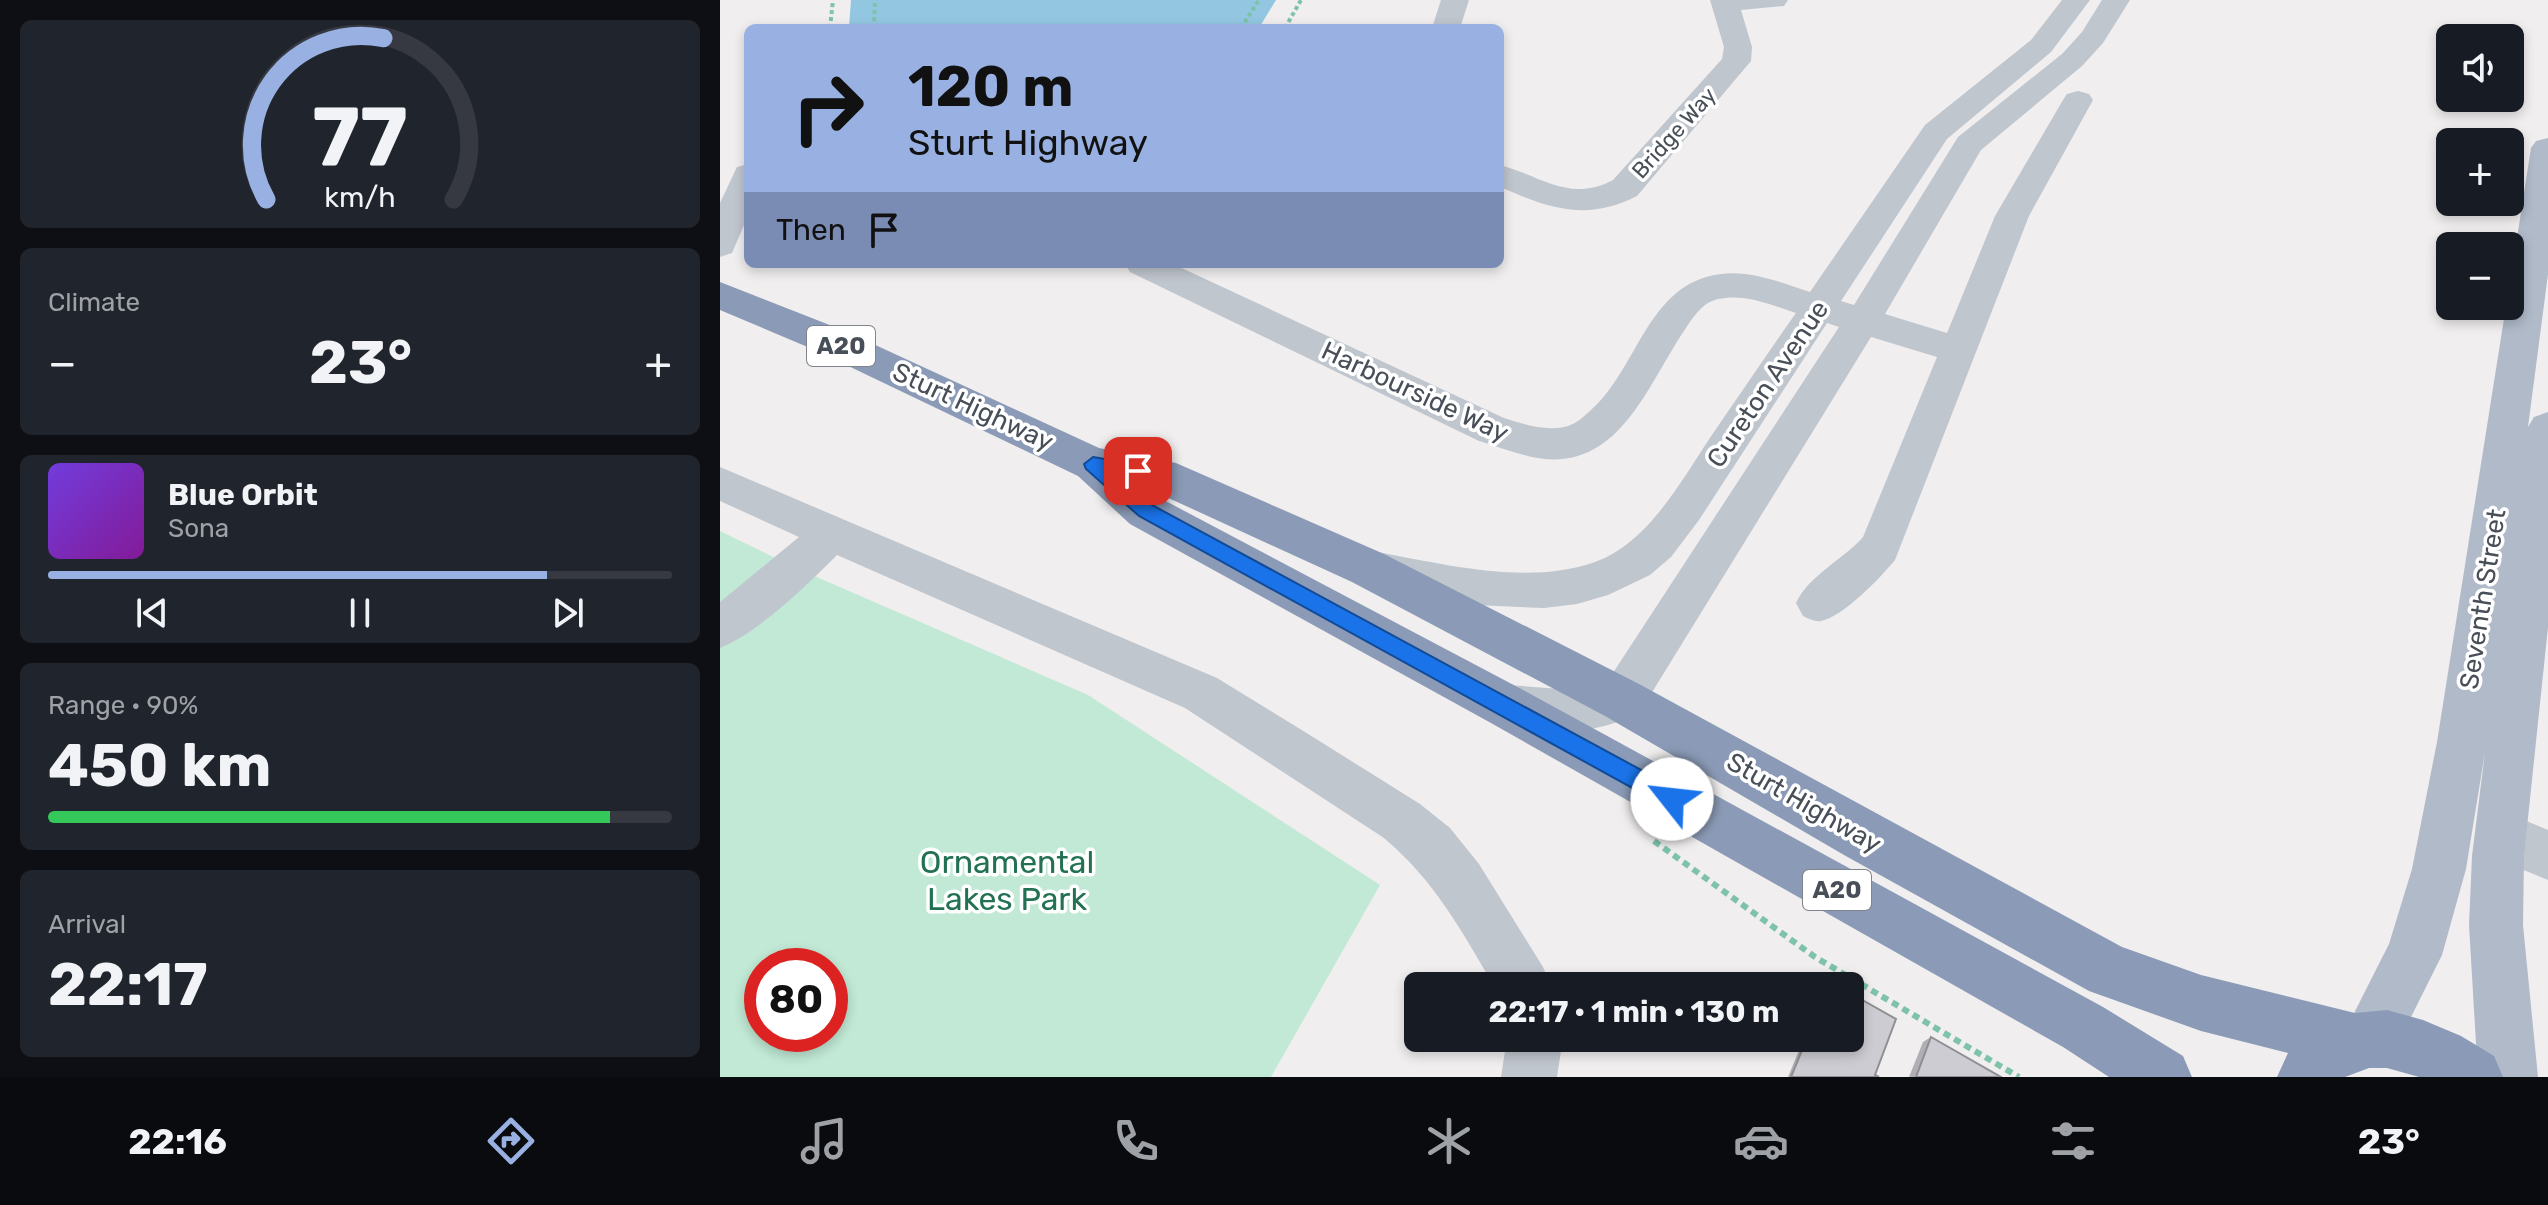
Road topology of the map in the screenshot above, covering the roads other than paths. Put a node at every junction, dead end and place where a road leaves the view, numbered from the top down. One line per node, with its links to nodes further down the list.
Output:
1 (1455, 0): 5 (street)
2 (1774, 0): 3 (street)
3 (1724, 2): 8 (street, Bridge Way)
4 (2082, 5): 14 (street, Cureton Avenue); 15 (street, Cureton Avenue)
5 (1447, 24)
6 (2078, 100): 16 (street)
7 (2548, 148): 12 (main road, Seventh Street)
8 (1504, 177)
9 (744, 184): 10 (street)
10 (720, 245)
11 (1150, 268): 14 (street, Harbourside Way)
12 (2538, 288): 23 (main road, Seventh Street)
13 (720, 295): 18 (highway, Sturt Highway / A20)
14 (1820, 308): 15 (street, Harbourside Way); 21 (street, Cureton Avenue)
15 (1863, 319): 16 (street, Harbourside Way); 25 (street, Cureton Avenue)
16 (1957, 350): 22 (street)
17 (2548, 428): 23 (main road, Seventh Street)
18 (1093, 464): 21 (highway, Sturt Highway / A20); 26 (highway, Sturt Highway / A20)
19 (720, 483): 20 (street)
20 (831, 533): 24 (street); 29 (street)
21 (1368, 568): 25 (highway, Sturt Highway / A20)
22 (1818, 603)
23 (2519, 609): 27 (main road, Seventh Street); 30 (main road, Seventh Street)
24 (720, 628)
25 (1622, 700): 26 (street); 30 (highway, Sturt Highway / A20)
26 (1508, 707): 33 (highway, Sturt Highway / A20)
27 (2500, 835): 28 (street); 36 (main road, Seventh Street)
28 (2548, 855)
29 (1516, 972)
30 (2360, 1039): 34 (highway); 35 (highway, A20)
31 (1533, 1052): 32 (street)
32 (1529, 1077)
33 (2162, 1077)
34 (2307, 1077)
35 (2473, 1077)
36 (2508, 1077)

